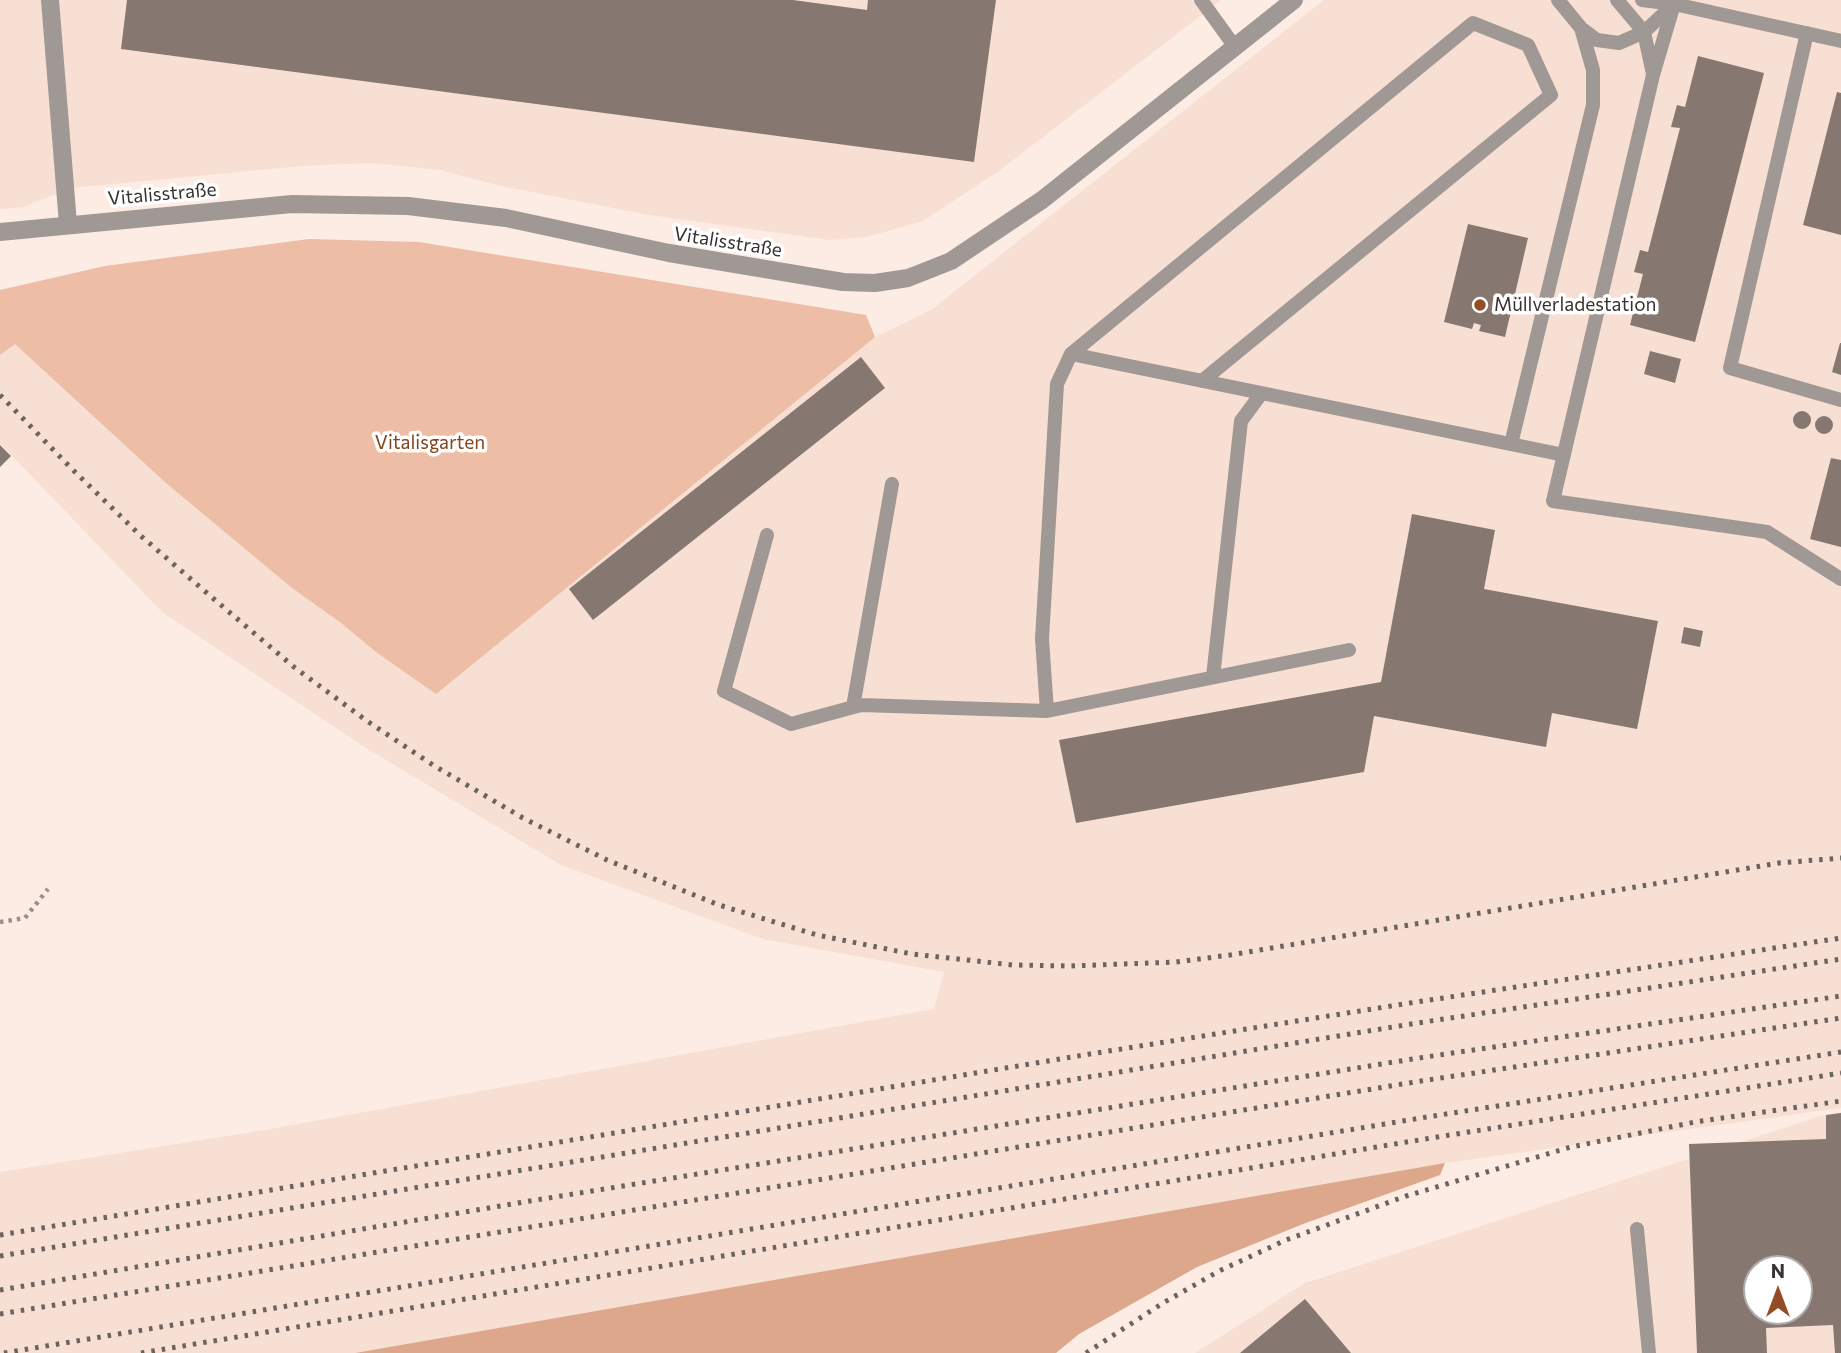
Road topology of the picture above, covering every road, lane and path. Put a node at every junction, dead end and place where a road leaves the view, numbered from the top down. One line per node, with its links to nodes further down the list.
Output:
1 (50, 0): 14 (street)
2 (1201, 0): 12 (lane)
3 (1294, 0): 12 (street, Vitalisstraße)
4 (1558, 0): 8 (lane)
5 (1618, 0): 9 (lane)
6 (1642, 0): 7 (lane)
7 (1674, 2): 9 (lane); 10 (lane); 13 (lane)
8 (1581, 28): 9 (lane); 20 (lane)
9 (1644, 32): 13 (lane)
10 (1807, 33): 11 (lane); 19 (lane)
11 (1841, 41)
12 (1235, 47): 14 (street, Vitalisstraße)
13 (1653, 75): 21 (lane)
14 (68, 224): 15 (street, Vitalisstraße)
15 (0, 232)
16 (1071, 354): 17 (lane); 17 (lane); 28 (lane)
17 (1202, 381): 18 (lane)
18 (1261, 394): 20 (lane); 26 (lane)
19 (1841, 400)
20 (1511, 444): 21 (lane)
21 (1564, 455): 24 (lane)
22 (892, 484): 27 (lane)
23 (767, 535): 27 (lane)
24 (1841, 579)
25 (1349, 650): 26 (lane)
26 (1213, 677): 28 (lane)
27 (853, 707): 28 (lane)
28 (1047, 711)
29 (48, 888): 30 (path)
30 (0, 922)
31 (1637, 1229): 32 (lane)
32 (1649, 1353)

